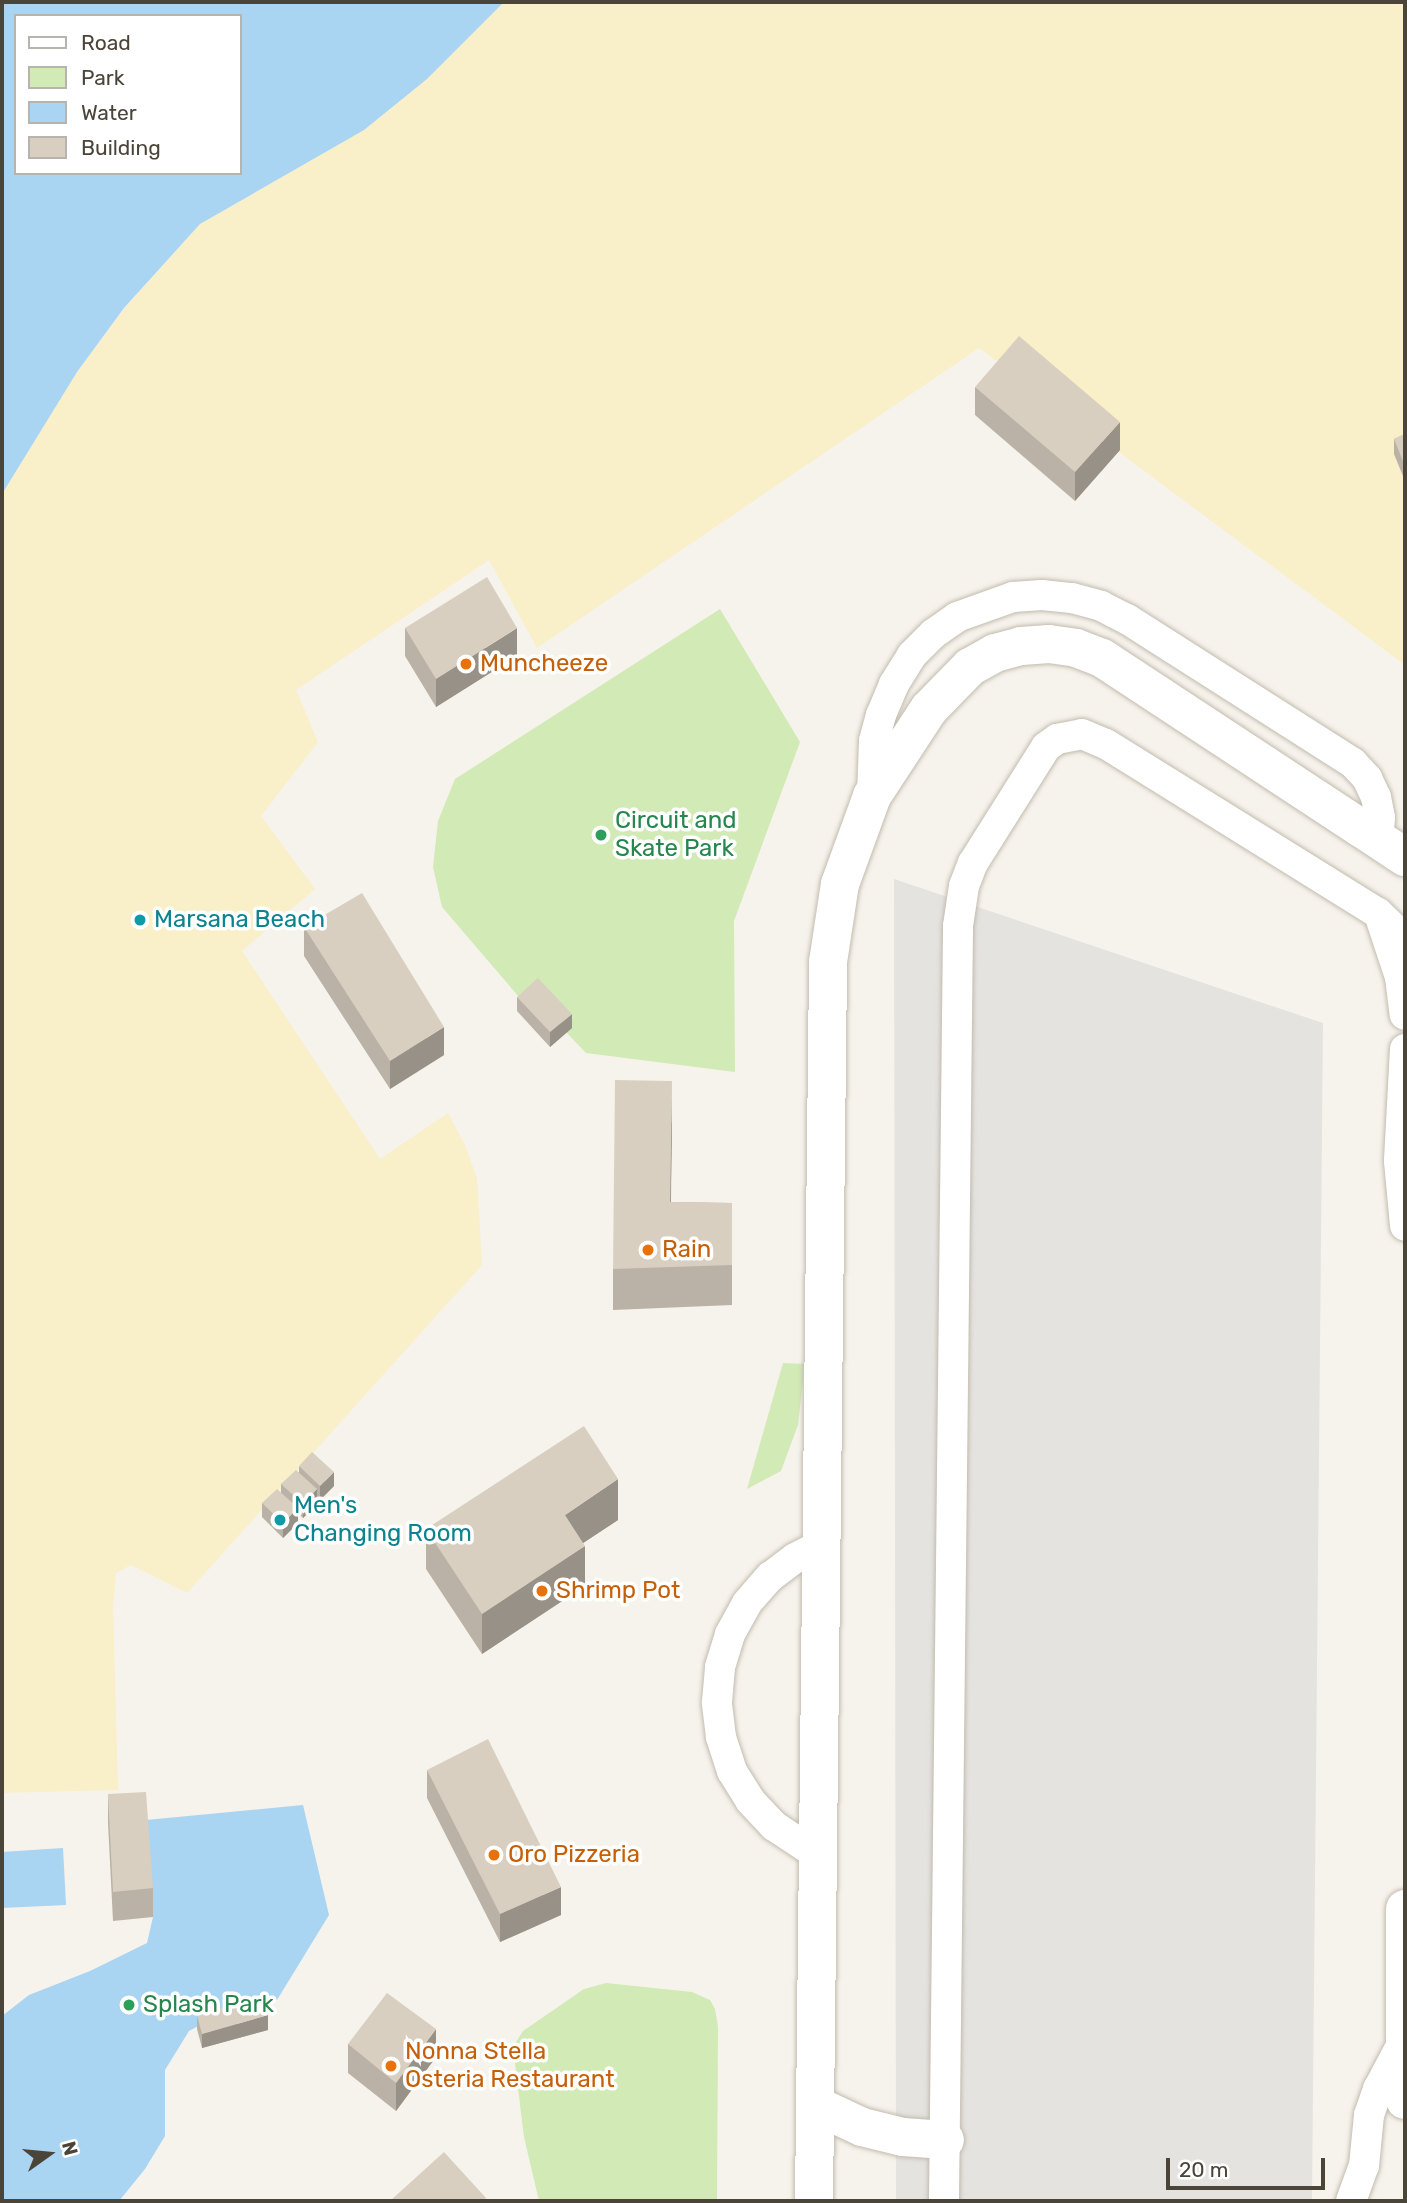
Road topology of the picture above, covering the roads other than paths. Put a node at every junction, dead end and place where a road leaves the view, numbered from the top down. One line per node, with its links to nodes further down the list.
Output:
1 (872, 796): 2 (street); 2 (lane); 8 (street)
2 (1391, 848)
3 (1378, 913): 4 (lane); 5 (lane); 15 (lane)
4 (1405, 939)
5 (1405, 1016)
6 (1405, 1049): 7 (lane)
7 (1405, 1226)
8 (822, 1544): 9 (street); 9 (lane)
9 (818, 1855): 14 (street)
10 (1405, 1909): 11 (street)
11 (1405, 1939): 12 (street)
12 (1404, 2042): 13 (street); 18 (lane)
13 (1405, 2100)
14 (815, 2105): 15 (street); 16 (street)
15 (945, 2140): 17 (lane)
16 (814, 2201)
17 (944, 2201)
18 (1351, 2201)

